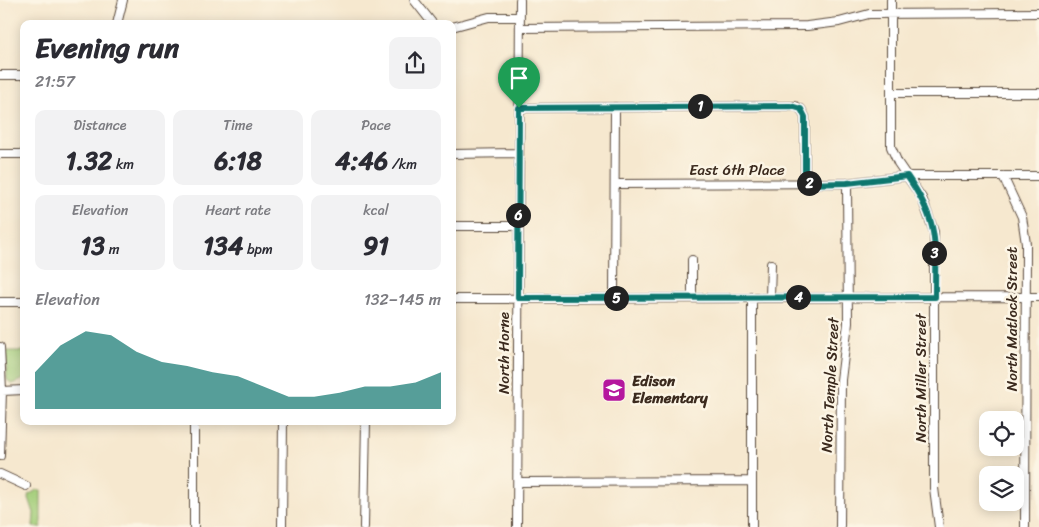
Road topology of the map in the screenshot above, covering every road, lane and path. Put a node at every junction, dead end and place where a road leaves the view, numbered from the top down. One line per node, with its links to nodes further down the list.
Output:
1 (123, 0): 8 (street)
2 (414, 0): 9 (street)
3 (520, 0): 7 (street, North Horne)
4 (891, 0): 6 (street, North Miller Street)
5 (1039, 13): 6 (street)
6 (890, 14): 11 (street); 14 (street, North Miller Street)
7 (520, 17): 10 (street); 11 (street, North Horne)
8 (118, 20)
9 (429, 20)
10 (456, 26)
11 (520, 28): 17 (street, North Horne)
12 (0, 75): 13 (street)
13 (20, 75)
14 (890, 93): 15 (street); 22 (street, North Miller Street)
15 (1039, 93)
16 (615, 106): 17 (street); 26 (street); 27 (street)
17 (519, 108): 18 (street, North Horne)
18 (518, 153): 21 (street); 29 (street, North Horne)
19 (0, 154): 20 (street)
20 (20, 154)
21 (456, 154)
22 (907, 176): 23 (street, East 6th Place); 25 (street, East 6th Place); 36 (street, North Miller Street)
23 (1003, 176): 24 (street, East 6th Place); 37 (street, North Matlock Street)
24 (1039, 176)
25 (847, 183): 27 (street, East 6th Place); 35 (street, North Temple Street)
26 (615, 184): 27 (street, East 6th Place); 40 (street)
27 (805, 184)
28 (456, 226): 29 (street)
29 (518, 226): 39 (street, North Horne)
30 (692, 260): 32 (street)
31 (771, 264): 34 (street)
32 (692, 297): 33 (street); 40 (street)
33 (752, 297): 34 (street); 52 (street)
34 (770, 297): 35 (street)
35 (847, 297): 36 (street); 60 (street, North Temple Street)
36 (935, 297): 37 (street); 61 (street, North Miller Street)
37 (1027, 297): 38 (street); 62 (street, North Matlock Street)
38 (1039, 297)
39 (518, 298): 40 (street); 41 (street); 53 (street, North Horne)
40 (614, 298)
41 (456, 299)
42 (0, 302): 43 (street)
43 (20, 302)
44 (0, 347): 46 (street)
45 (20, 390): 46 (street)
46 (2, 391): 50 (street)
47 (194, 425): 55 (street)
48 (283, 425): 56 (street)
49 (366, 425): 57 (street)
50 (0, 456)
51 (0, 474): 54 (street)
52 (752, 481): 53 (street); 59 (street)
53 (518, 482): 58 (street, North Horne)
54 (26, 486)
55 (194, 527)
56 (282, 527)
57 (364, 527)
58 (517, 527)
59 (752, 527)
60 (840, 527)
61 (939, 527)
62 (1025, 527)

